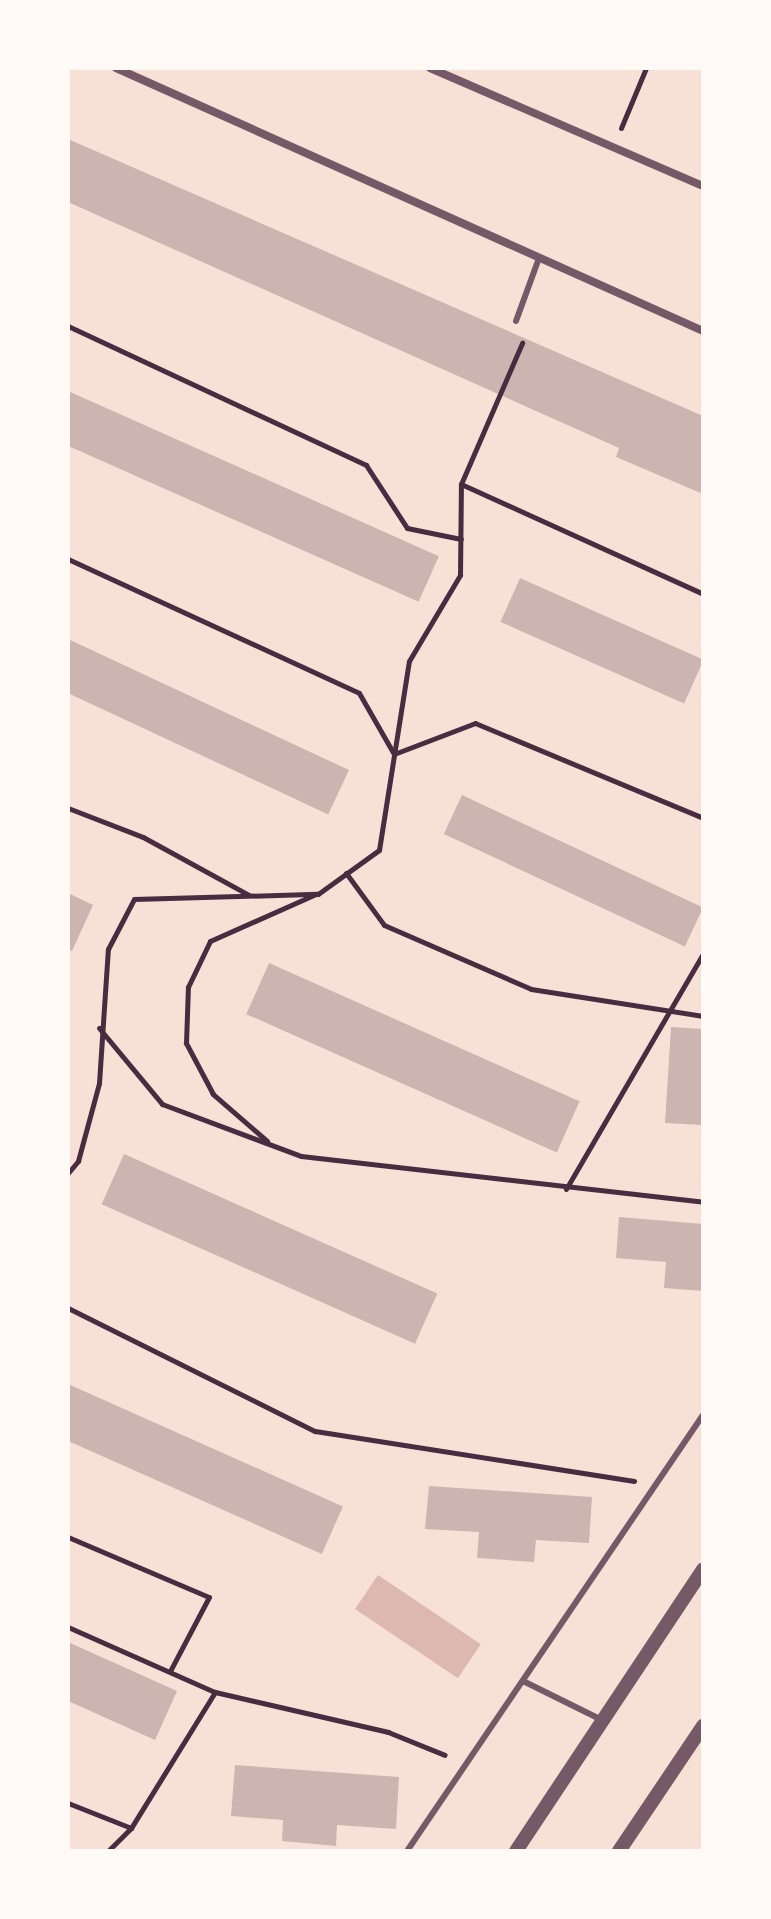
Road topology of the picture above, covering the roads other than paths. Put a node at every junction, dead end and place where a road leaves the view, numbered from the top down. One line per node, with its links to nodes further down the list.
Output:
1 (116, 68): 4 (street)
2 (430, 68): 3 (street)
3 (703, 186)
4 (539, 258): 5 (lane); 6 (street)
5 (516, 321)
6 (703, 331)
7 (703, 1415): 9 (lane)
8 (703, 1570): 10 (street)
9 (523, 1681): 10 (lane); 12 (lane)
10 (603, 1721): 13 (street)
11 (703, 1726): 14 (street)
12 (407, 1851)
13 (516, 1851)
14 (619, 1851)

